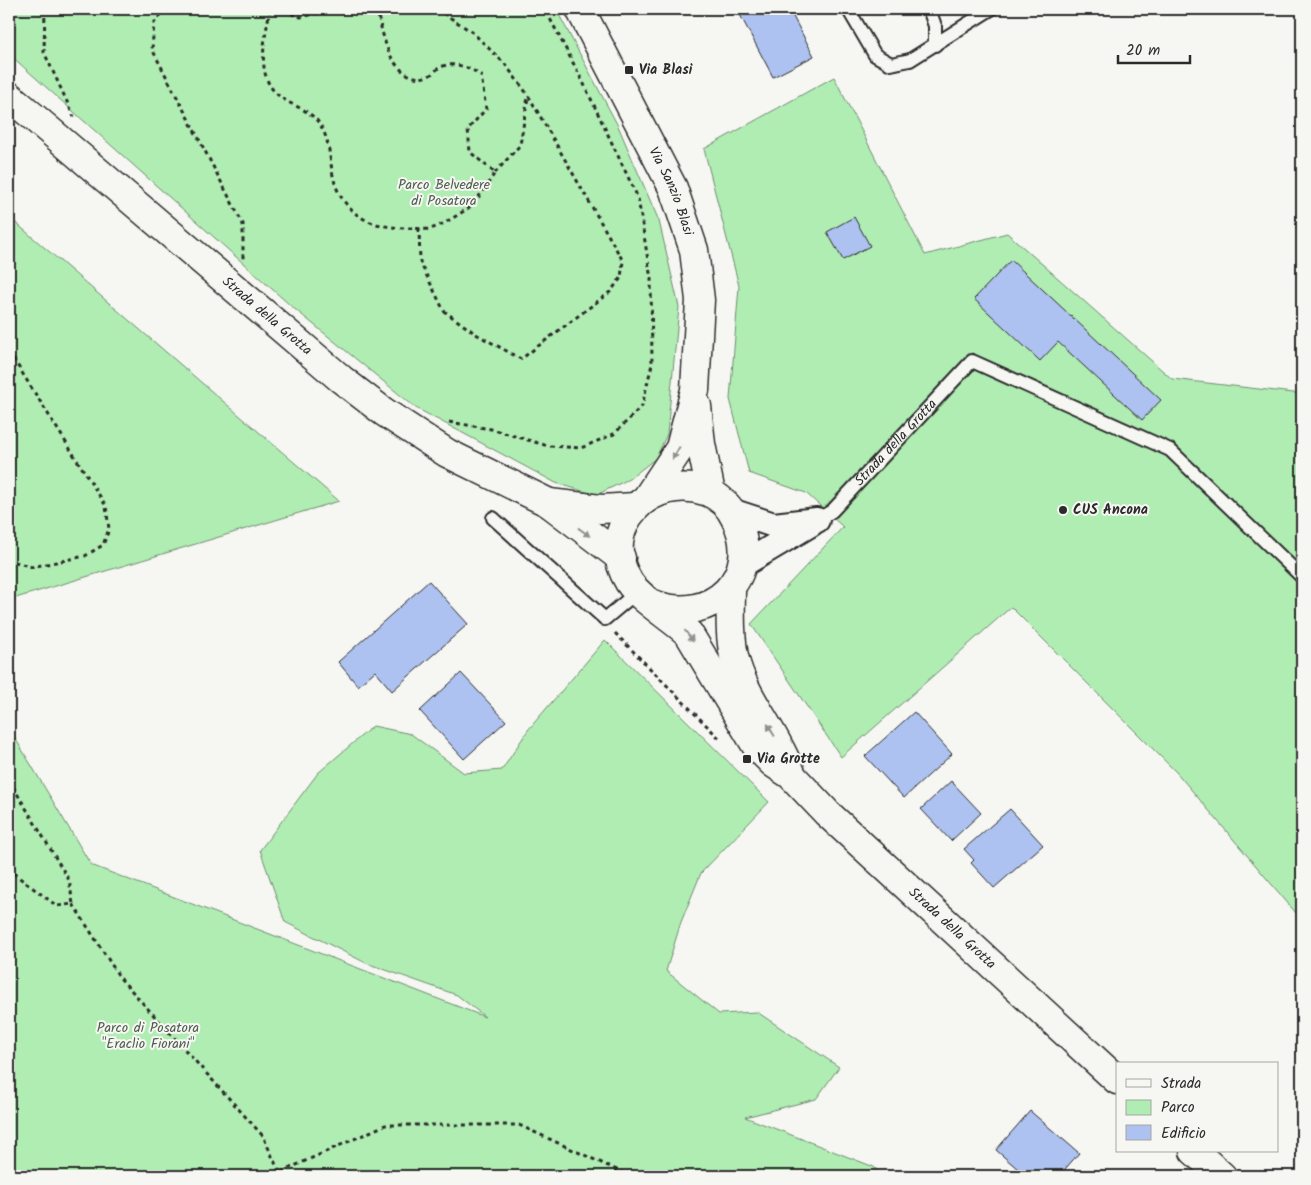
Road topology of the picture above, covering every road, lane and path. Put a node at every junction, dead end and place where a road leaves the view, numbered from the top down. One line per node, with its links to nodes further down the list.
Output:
1 (45, 9): 16 (path)
2 (166, 9): 19 (path)
3 (270, 9): 18 (path)
4 (276, 9): 5 (path)
5 (337, 9)
6 (376, 9): 17 (path)
7 (437, 9): 14 (path)
8 (545, 9): 22 (path)
9 (580, 9): 21 (street, Via Sanzio Blasi)
10 (848, 9): 13 (lane)
11 (929, 9): 13 (lane)
12 (991, 9): 13 (lane)
13 (935, 45)
14 (528, 95): 17 (path); 18 (path)
15 (9, 96): 19 (street, Strada della Grotta)
16 (76, 120)
17 (495, 173): 18 (path)
18 (418, 228)
19 (243, 294): 25 (street, Strada della Grotta)
20 (9, 352): 30 (path)
21 (695, 390): 23 (street, Via Sanzio Blasi); 24 (street, Via Sanzio Blasi, one-way to 24)
22 (442, 421)
23 (711, 493): 24 (street, Strada della Grotta); 26 (street, Strada della Grotta)
24 (642, 502): 25 (street, Strada della Grotta); 29 (street, Strada della Grotta)
25 (549, 503): 29 (street, Strada della Grotta, one-way to 29)
26 (732, 511): 28 (street, Strada della Grotta); 31 (street, Strada della Grotta)
27 (493, 518): 34 (lane)
28 (817, 520): 31 (street, Strada della Grotta); 32 (lane, Strada della Grotta)
29 (621, 558): 33 (street, Strada della Grotta)
30 (9, 560)
31 (737, 576): 33 (street, Strada della Grotta); 36 (street, Strada della Grotta, one-way to 31)
32 (1302, 577)
33 (645, 598): 34 (lane); 36 (street, Strada della Grotta, one-way to 36)
34 (605, 619): 35 (path)
35 (722, 741)
36 (791, 775): 40 (street, Strada della Grotta)
37 (9, 780): 39 (path)
38 (9, 870): 39 (path)
39 (73, 904): 42 (path)
40 (1116, 1079)
41 (1195, 1152): 44 (street)
42 (281, 1174): 43 (path)
43 (630, 1176)
44 (1222, 1176)

